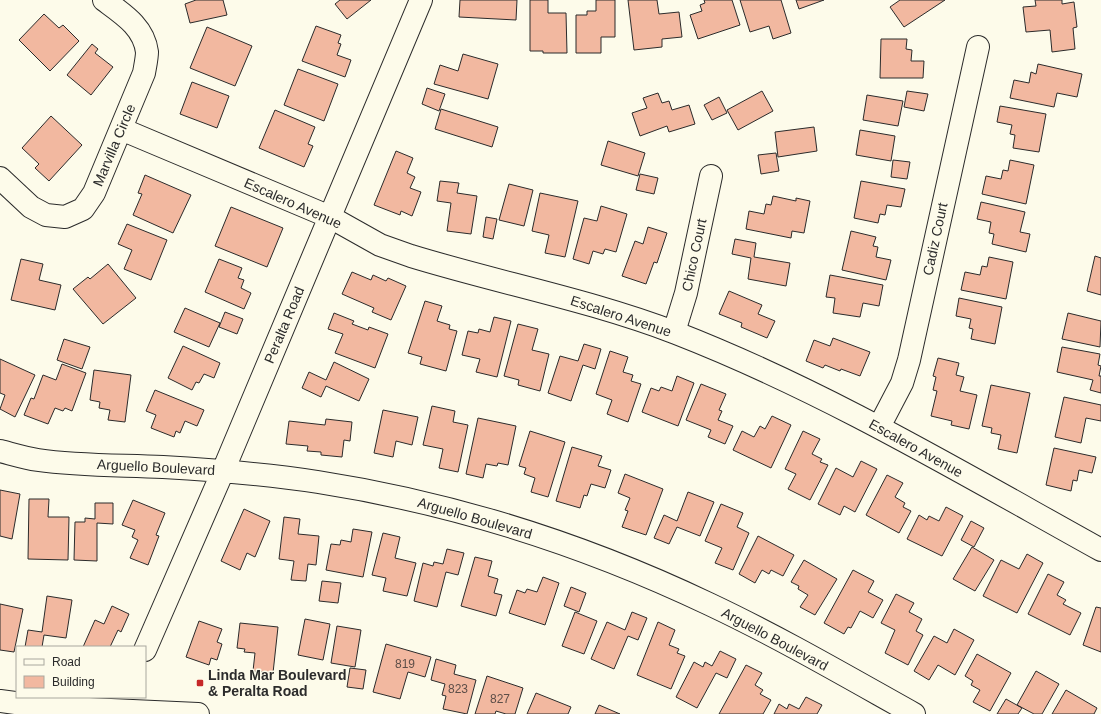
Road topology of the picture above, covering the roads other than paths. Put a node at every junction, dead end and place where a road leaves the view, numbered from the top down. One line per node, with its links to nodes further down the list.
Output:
1 (104, 0): 4 (street, Marvilla Circle)
2 (421, 0): 7 (street, Peralta Road)
3 (978, 47): 9 (street, Cadiz Court)
4 (121, 129): 6 (street, Marvilla Circle); 7 (street, Escalero Avenue)
5 (711, 176): 8 (street, Chico Court)
6 (0, 178)
7 (330, 217): 8 (street, Escalero Avenue); 11 (street, Peralta Road)
8 (674, 332): 9 (street, Escalero Avenue)
9 (878, 427): 12 (street, Escalero Avenue)
10 (0, 451): 11 (street, Arguello Boulevard)
11 (223, 471): 13 (street, Peralta Road); 17 (street, Arguello Boulevard)
12 (1101, 550)
13 (146, 648)
14 (0, 701): 15 (street)
15 (120, 707): 16 (street)
16 (198, 714)
17 (914, 714)

